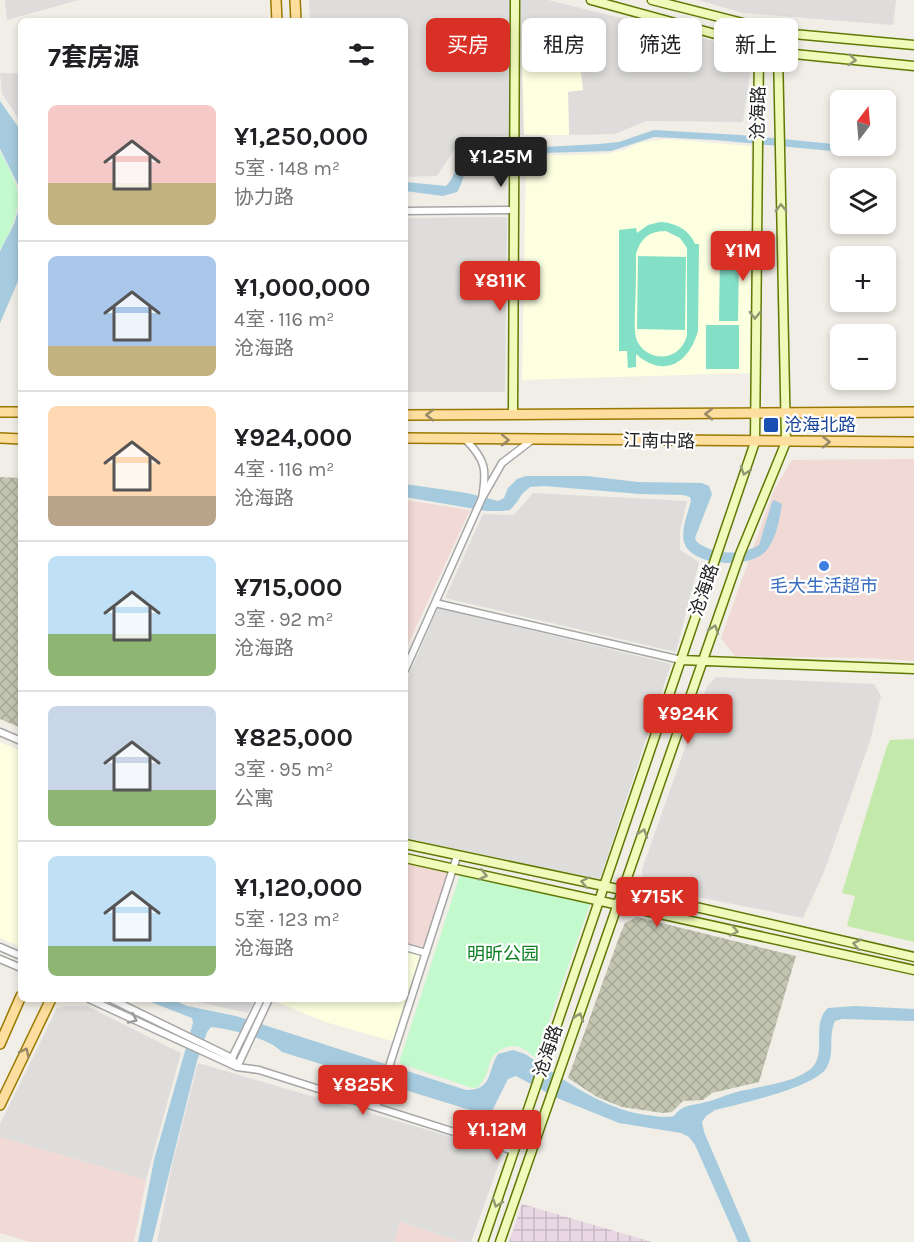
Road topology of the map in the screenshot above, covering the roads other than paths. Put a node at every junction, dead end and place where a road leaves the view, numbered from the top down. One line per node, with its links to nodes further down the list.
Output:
1 (276, 0): 6 (main road)
2 (296, 0): 7 (main road)
3 (515, 0): 16 (main road)
4 (591, 0): 9 (main road)
5 (652, 0): 8 (main road)
6 (277, 18)
7 (296, 18)
8 (722, 18)
9 (714, 34)
10 (798, 34): 11 (main road)
11 (914, 45)
12 (798, 54): 13 (main road, one-way to 13)
13 (914, 66)
14 (759, 72): 22 (main road, 沧海路, one-way to 22)
15 (778, 72): 23 (main road, 沧海路, one-way to 15)
16 (514, 210): 17 (street); 21 (main road)
17 (408, 212)
18 (0, 412): 19 (main road)
19 (18, 412)
20 (914, 412): 23 (main road, 江南中路)
21 (513, 414): 22 (main road, 江南中路, one-way to 21); 24 (main road, 江南中路, one-way to 24)
22 (754, 414): 23 (main road, 江南中路); 30 (main road, 沧海路)
23 (786, 414): 31 (main road, 沧海路)
24 (408, 415)
25 (0, 438): 27 (main road)
26 (408, 438): 28 (main road, 江南中路)
27 (18, 439)
28 (465, 439): 29 (main road, 江南中路, one-way to 29); 33 (street)
29 (532, 440): 30 (main road, 江南中路); 33 (street)
30 (755, 442): 31 (main road, 江南中路); 35 (main road, 沧海路, one-way to 35)
31 (786, 442): 32 (main road, 江南中路, one-way to 32); 36 (main road, 沧海路, one-way to 31)
32 (914, 442)
33 (482, 498): 34 (street)
34 (435, 603): 35 (street); 37 (street)
35 (681, 660): 36 (main road); 45 (main road, 沧海路)
36 (703, 661): 38 (main road); 46 (main road, 沧海路, one-way to 36)
37 (408, 663)
38 (914, 669)
39 (0, 732): 40 (street)
40 (18, 740)
41 (408, 845): 42 (main road)
42 (457, 856): 44 (street); 45 (main road, one-way to 42)
43 (408, 859): 44 (main road)
44 (453, 869): 47 (main road, one-way to 47); 51 (street)
45 (604, 886): 46 (main road); 47 (main road, 沧海路)
46 (623, 891): 48 (main road, 沧海路); 53 (main road, one-way to 46)
47 (599, 901): 48 (main road); 72 (main road, 沧海路)
48 (618, 906): 56 (main road, one-way to 56); 74 (main road, 沧海路, one-way to 48)
49 (0, 947): 52 (street)
50 (408, 948): 51 (street)
51 (426, 953): 71 (street)
52 (18, 955)
53 (914, 957)
54 (0, 959): 55 (street)
55 (18, 967)
56 (914, 970)
57 (18, 1002): 65 (main road)
58 (50, 1002): 70 (main road, one-way to 58)
59 (96, 1002): 64 (street, one-way to 64)
60 (116, 1002): 64 (street)
61 (260, 1002): 63 (street)
62 (267, 1002): 63 (street)
63 (255, 1020): 66 (street)
64 (178, 1036): 67 (street)
65 (0, 1044)
66 (243, 1046): 68 (street); 69 (street)
67 (205, 1049): 68 (street); 69 (street)
68 (232, 1058): 69 (street)
69 (237, 1067): 71 (street)
70 (0, 1105)
71 (376, 1107): 72 (street)
72 (514, 1151): 73 (main road, 沧海路, one-way to 73)
73 (483, 1242)
74 (500, 1242)

